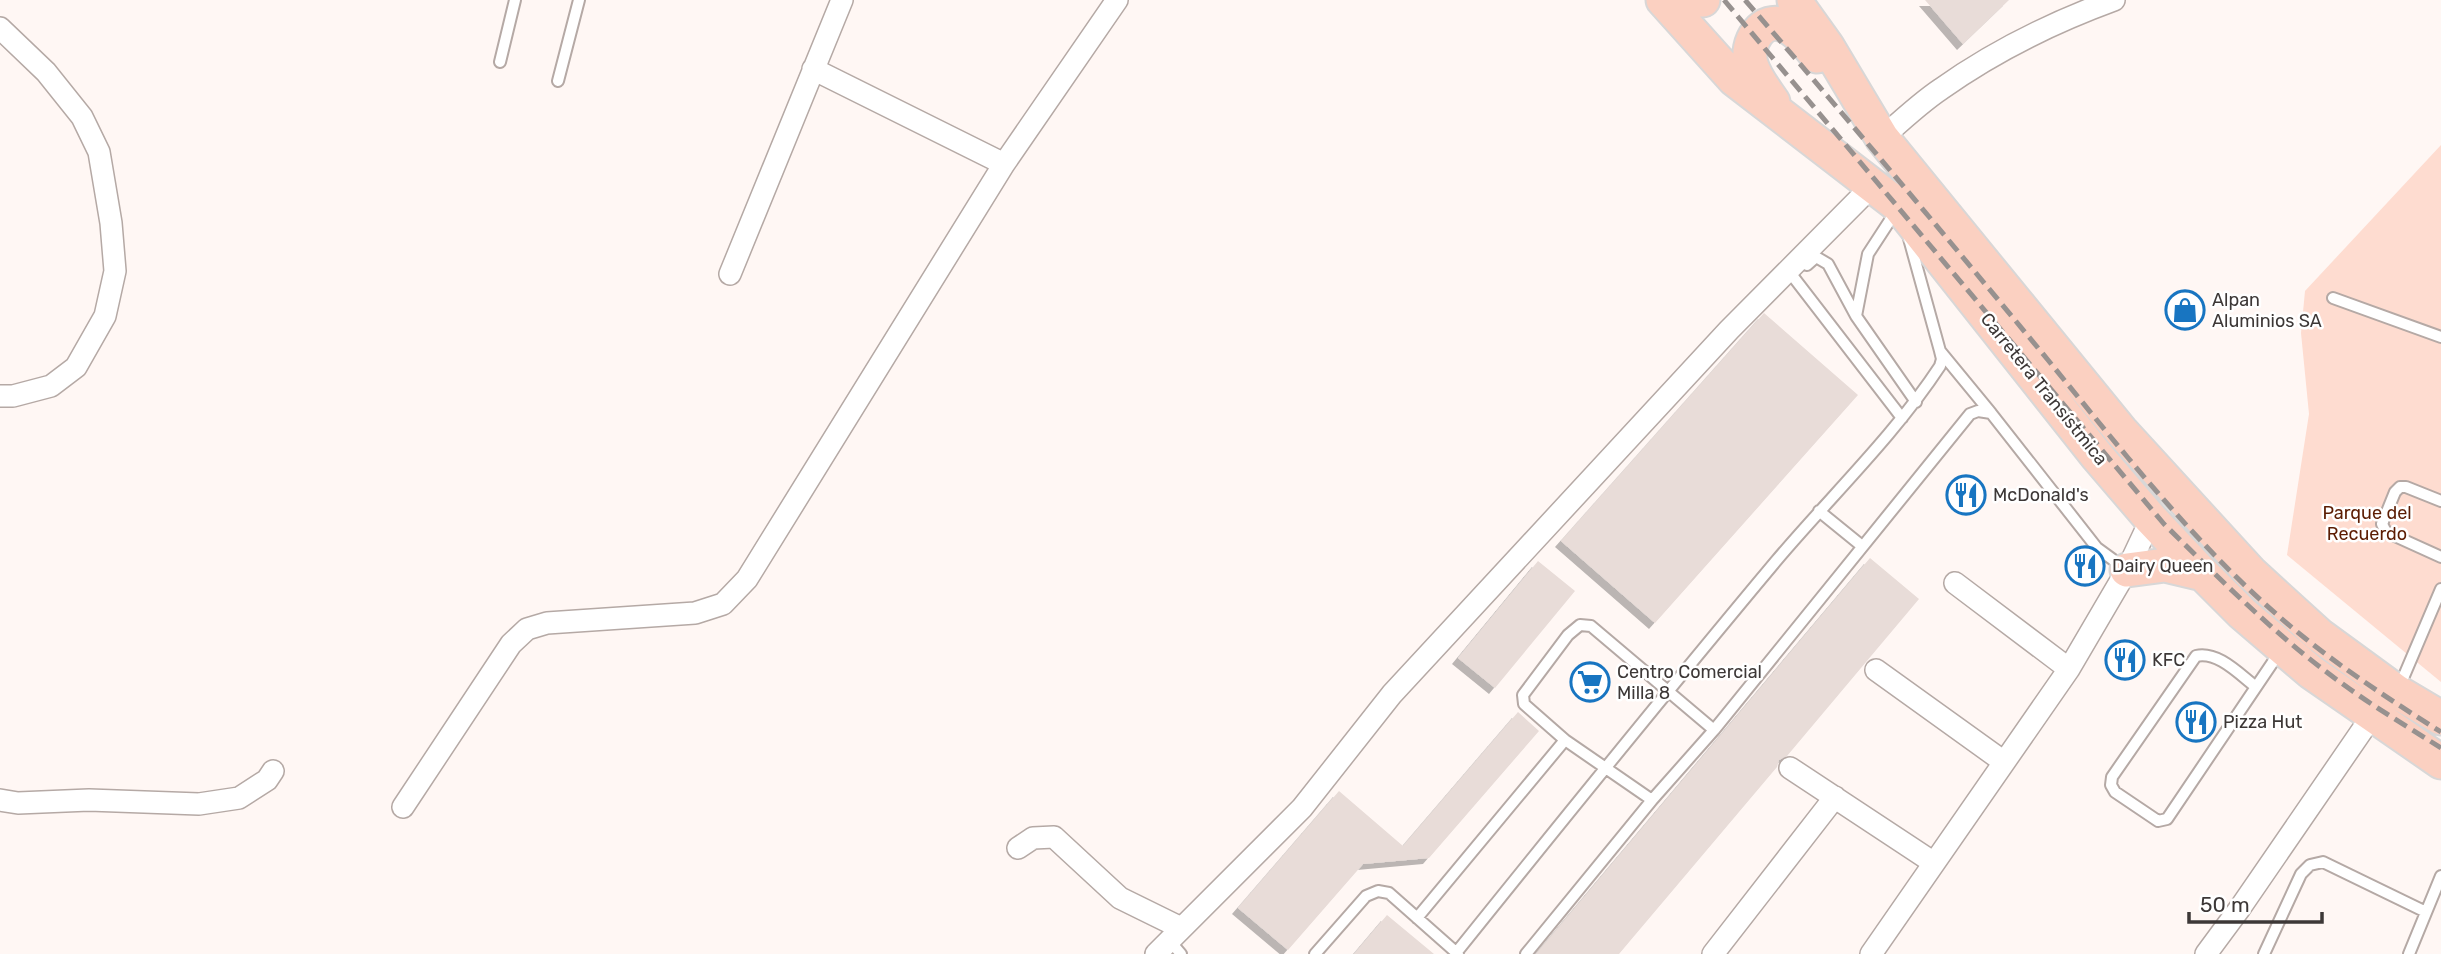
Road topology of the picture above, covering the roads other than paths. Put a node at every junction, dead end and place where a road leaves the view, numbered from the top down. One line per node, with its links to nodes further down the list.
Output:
1 (515, 0): 11 (lane)
2 (579, 0): 13 (lane)
3 (842, 0): 12 (street)
4 (1117, 0): 17 (street)
5 (1663, 0): 15 (main road, Carretera Transístmica)
6 (1690, 0): 7 (main road)
7 (1703, 0)
8 (1794, 0): 14 (main road, Carretera Transístmica)
9 (2115, 0): 16 (street)
10 (0, 28): 26 (street)
11 (500, 62)
12 (813, 69): 17 (street); 20 (street)
13 (558, 81)
14 (1861, 105): 15 (main road); 16 (main road, Carretera Transístmica)
15 (1785, 120): 18 (main road, Carretera Transístmica)
16 (1882, 138): 44 (main road, Carretera Transístmica)
17 (1004, 164): 57 (street)
18 (1873, 185): 19 (main road, Carretera Transístmica); 21 (street)
19 (1899, 206): 23 (lane); 25 (lane); 32 (main road, Carretera Transístmica)
20 (730, 274)
21 (1794, 279): 23 (lane); 29 (lane); 63 (street)
22 (2333, 298): 24 (lane)
23 (1856, 316): 27 (lane)
24 (2441, 337)
25 (1940, 351): 27 (lane); 28 (lane)
26 (0, 396)
27 (1916, 402): 29 (lane)
28 (1991, 413): 33 (lane); 35 (lane)
29 (1902, 418): 31 (lane)
30 (2441, 501): 34 (lane)
31 (1819, 510): 33 (lane); 43 (lane)
32 (2151, 519): 35 (street); 36 (main road, Carretera Transístmica)
33 (1862, 546): 47 (lane)
34 (2441, 557)
35 (2127, 570): 36 (main road); 40 (street)
36 (2203, 574): 39 (main road, Carretera Transístmica)
37 (1955, 583): 40 (street)
38 (2441, 589): 44 (lane)
39 (2282, 647): 42 (lane); 45 (main road, Carretera Transístmica)
40 (2069, 669): 49 (street)
41 (1876, 670): 49 (street)
42 (2256, 687): 42 (lane)
43 (1668, 691): 47 (lane); 48 (lane); 51 (lane)
44 (2397, 692): 46 (main road, Carretera Transístmica)
45 (2372, 716): 50 (main road, Carretera Transístmica); 69 (street)
46 (2441, 718)
47 (1714, 730): 56 (lane)
48 (1565, 740): 51 (lane); 62 (lane)
49 (2004, 762): 59 (street)
50 (2441, 762)
51 (1605, 767): 56 (lane); 64 (lane)
52 (1790, 768): 54 (street)
53 (273, 771): 55 (street)
54 (1835, 797): 59 (street); 67 (street)
55 (0, 800)
56 (1652, 800): 66 (lane)
57 (403, 807)
58 (1018, 848): 63 (street)
59 (1934, 863): 68 (street)
60 (2441, 876): 61 (lane)
61 (2426, 912): 70 (lane); 71 (lane)
62 (1417, 918): 64 (lane); 65 (lane)
63 (1172, 944)
64 (1457, 953)
65 (1315, 954)
66 (1526, 954)
67 (1713, 954)
68 (1871, 954)
69 (2206, 954)
70 (2264, 954)
71 (2409, 954)

